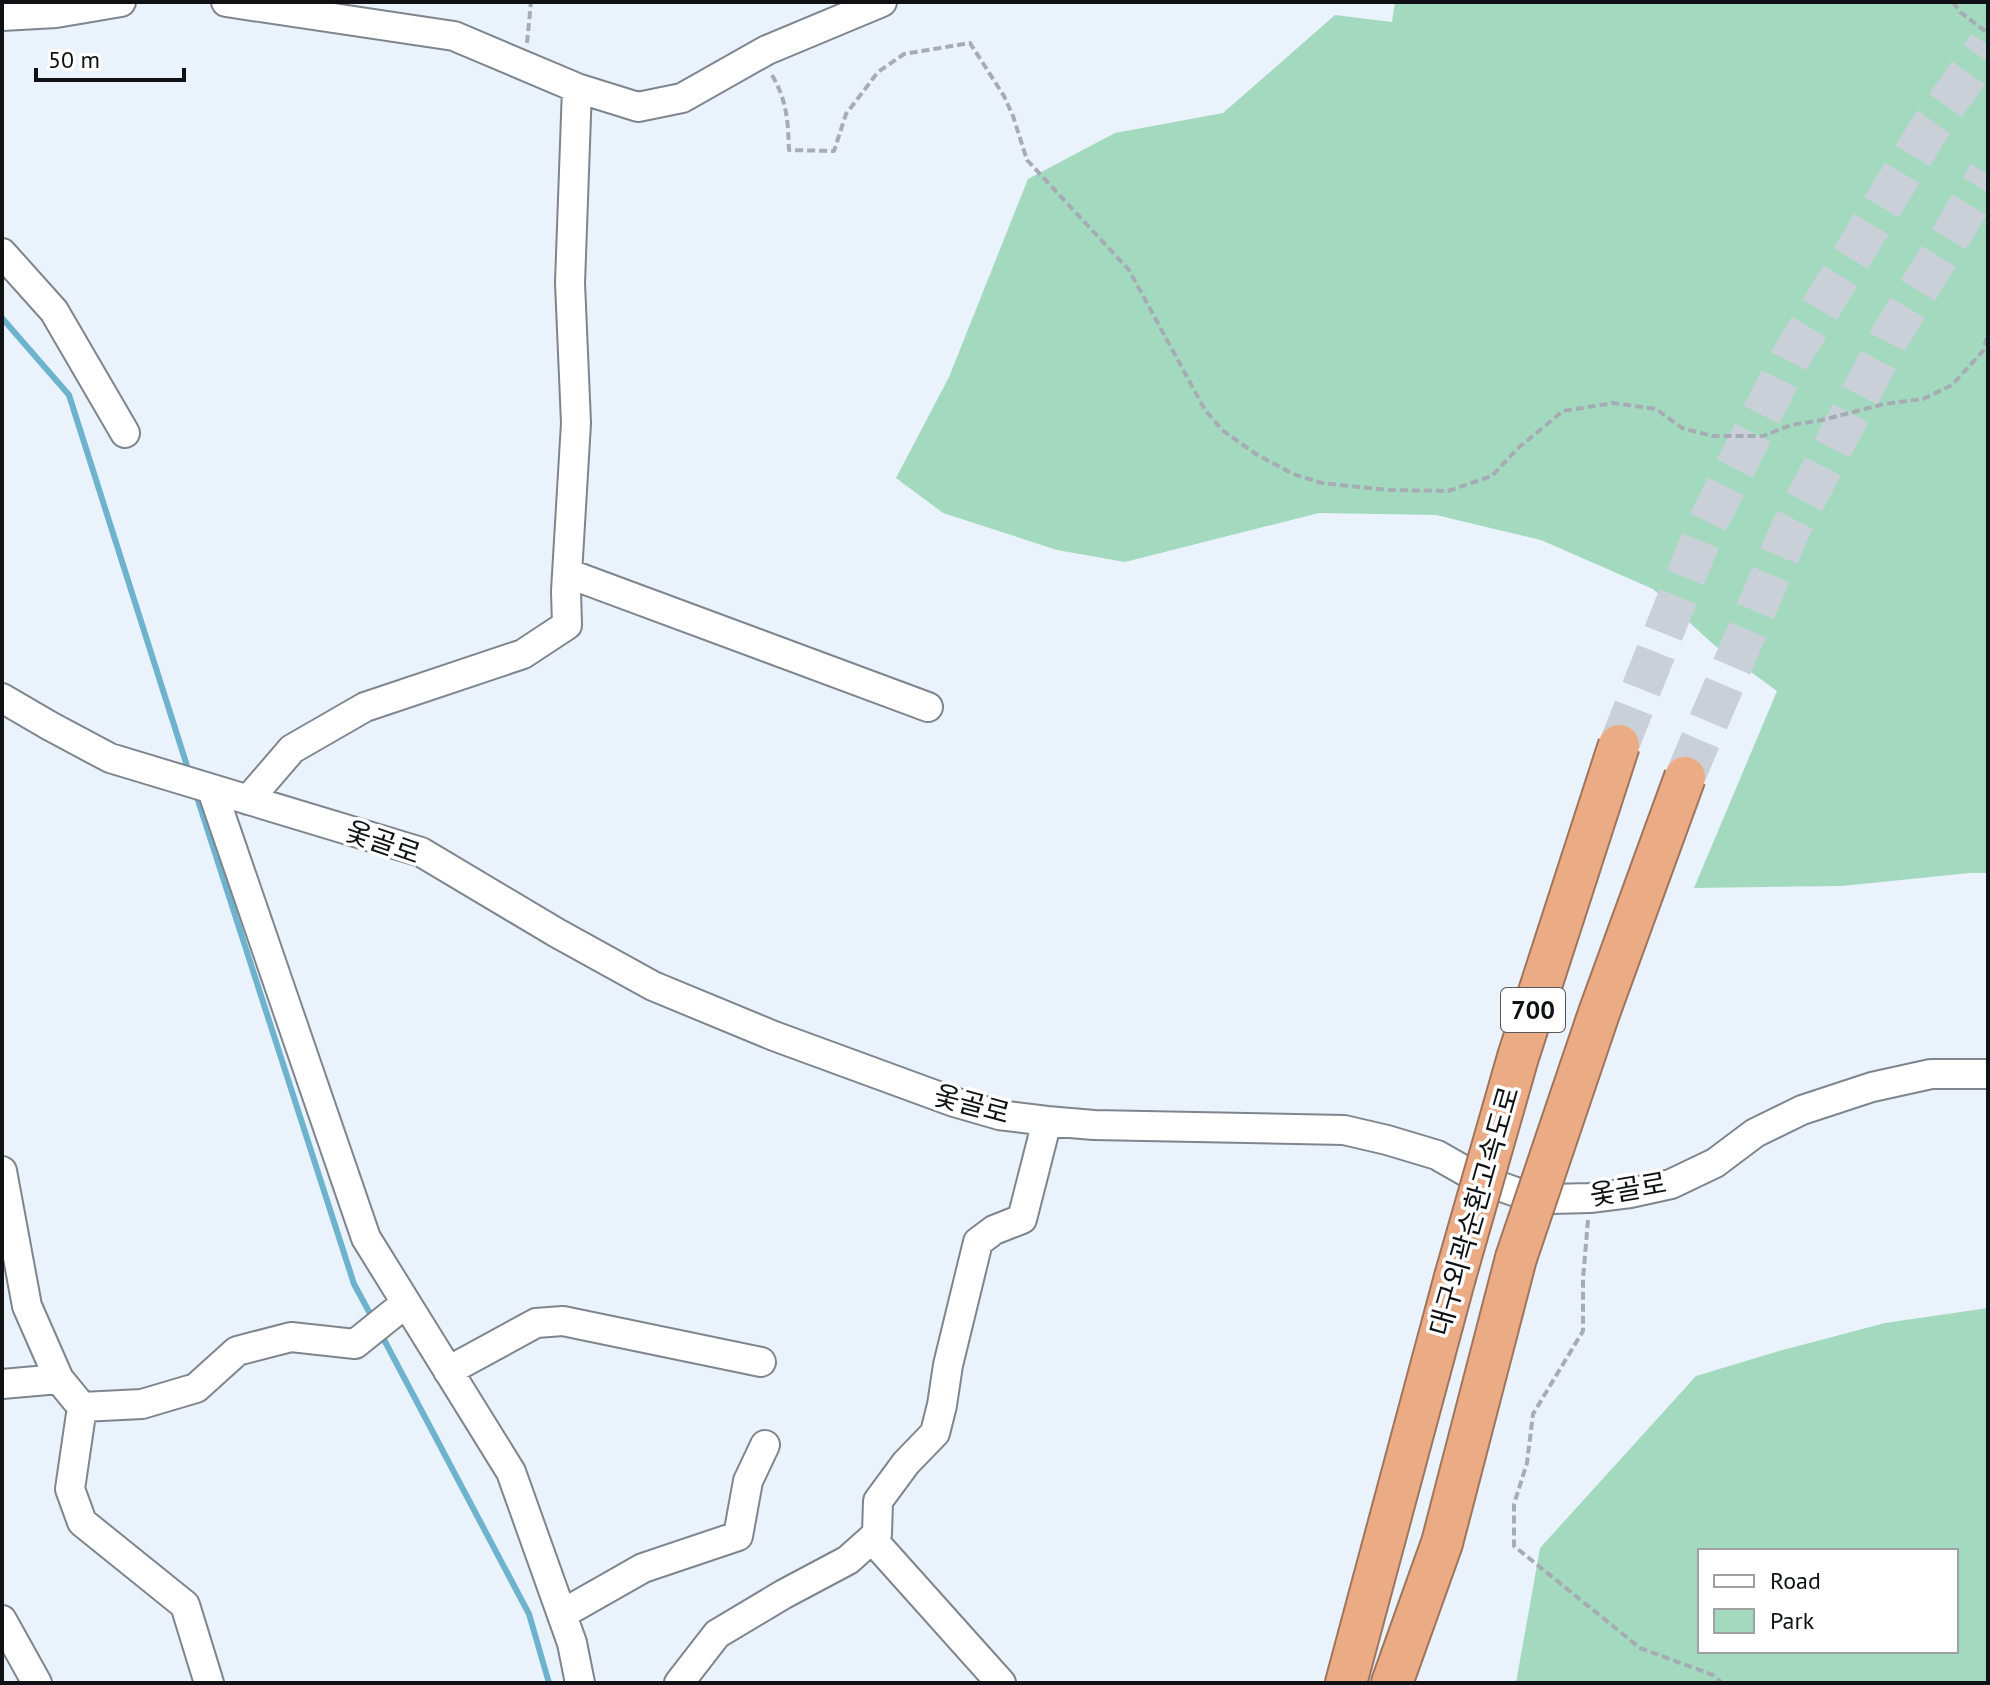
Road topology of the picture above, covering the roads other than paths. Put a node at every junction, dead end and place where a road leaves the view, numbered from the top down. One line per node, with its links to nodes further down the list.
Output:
1 (121, 2): 4 (street)
2 (226, 2): 5 (street)
3 (882, 2): 5 (street)
4 (2, 16)
5 (577, 88): 8 (street)
6 (2, 253): 7 (street)
7 (125, 433)
8 (567, 573): 10 (street); 14 (street)
9 (2, 698): 13 (street, 옻골로)
10 (928, 707)
11 (1619, 745): 34 (highway, 대구외곽순환고속도로 / 700, bridge)
12 (1685, 777): 26 (highway, 대구외곽순환고속도로 / 700, bridge)
13 (212, 790): 14 (street, 옻골로); 18 (street)
14 (248, 800): 16 (street, 옻골로)
15 (1988, 1074): 16 (street, 옻골로)
16 (1047, 1121): 25 (street)
17 (2, 1171): 21 (street)
18 (406, 1303): 20 (street); 23 (street)
19 (761, 1362): 20 (street)
20 (448, 1371): 27 (street)
21 (59, 1379): 22 (street); 23 (street)
22 (2, 1384)
23 (82, 1407): 30 (street)
24 (765, 1445): 27 (street)
25 (872, 1539): 32 (street); 33 (street)
26 (1442, 1543): 35 (highway, 대구외곽순환고속도로 / 700); 36 (highway)
27 (562, 1614): 31 (street)
28 (2, 1620): 29 (street)
29 (37, 1683)
30 (209, 1683)
31 (580, 1683)
32 (679, 1683)
33 (1001, 1683)
34 (1346, 1683)
35 (1392, 1683)
36 (1412, 1683)

